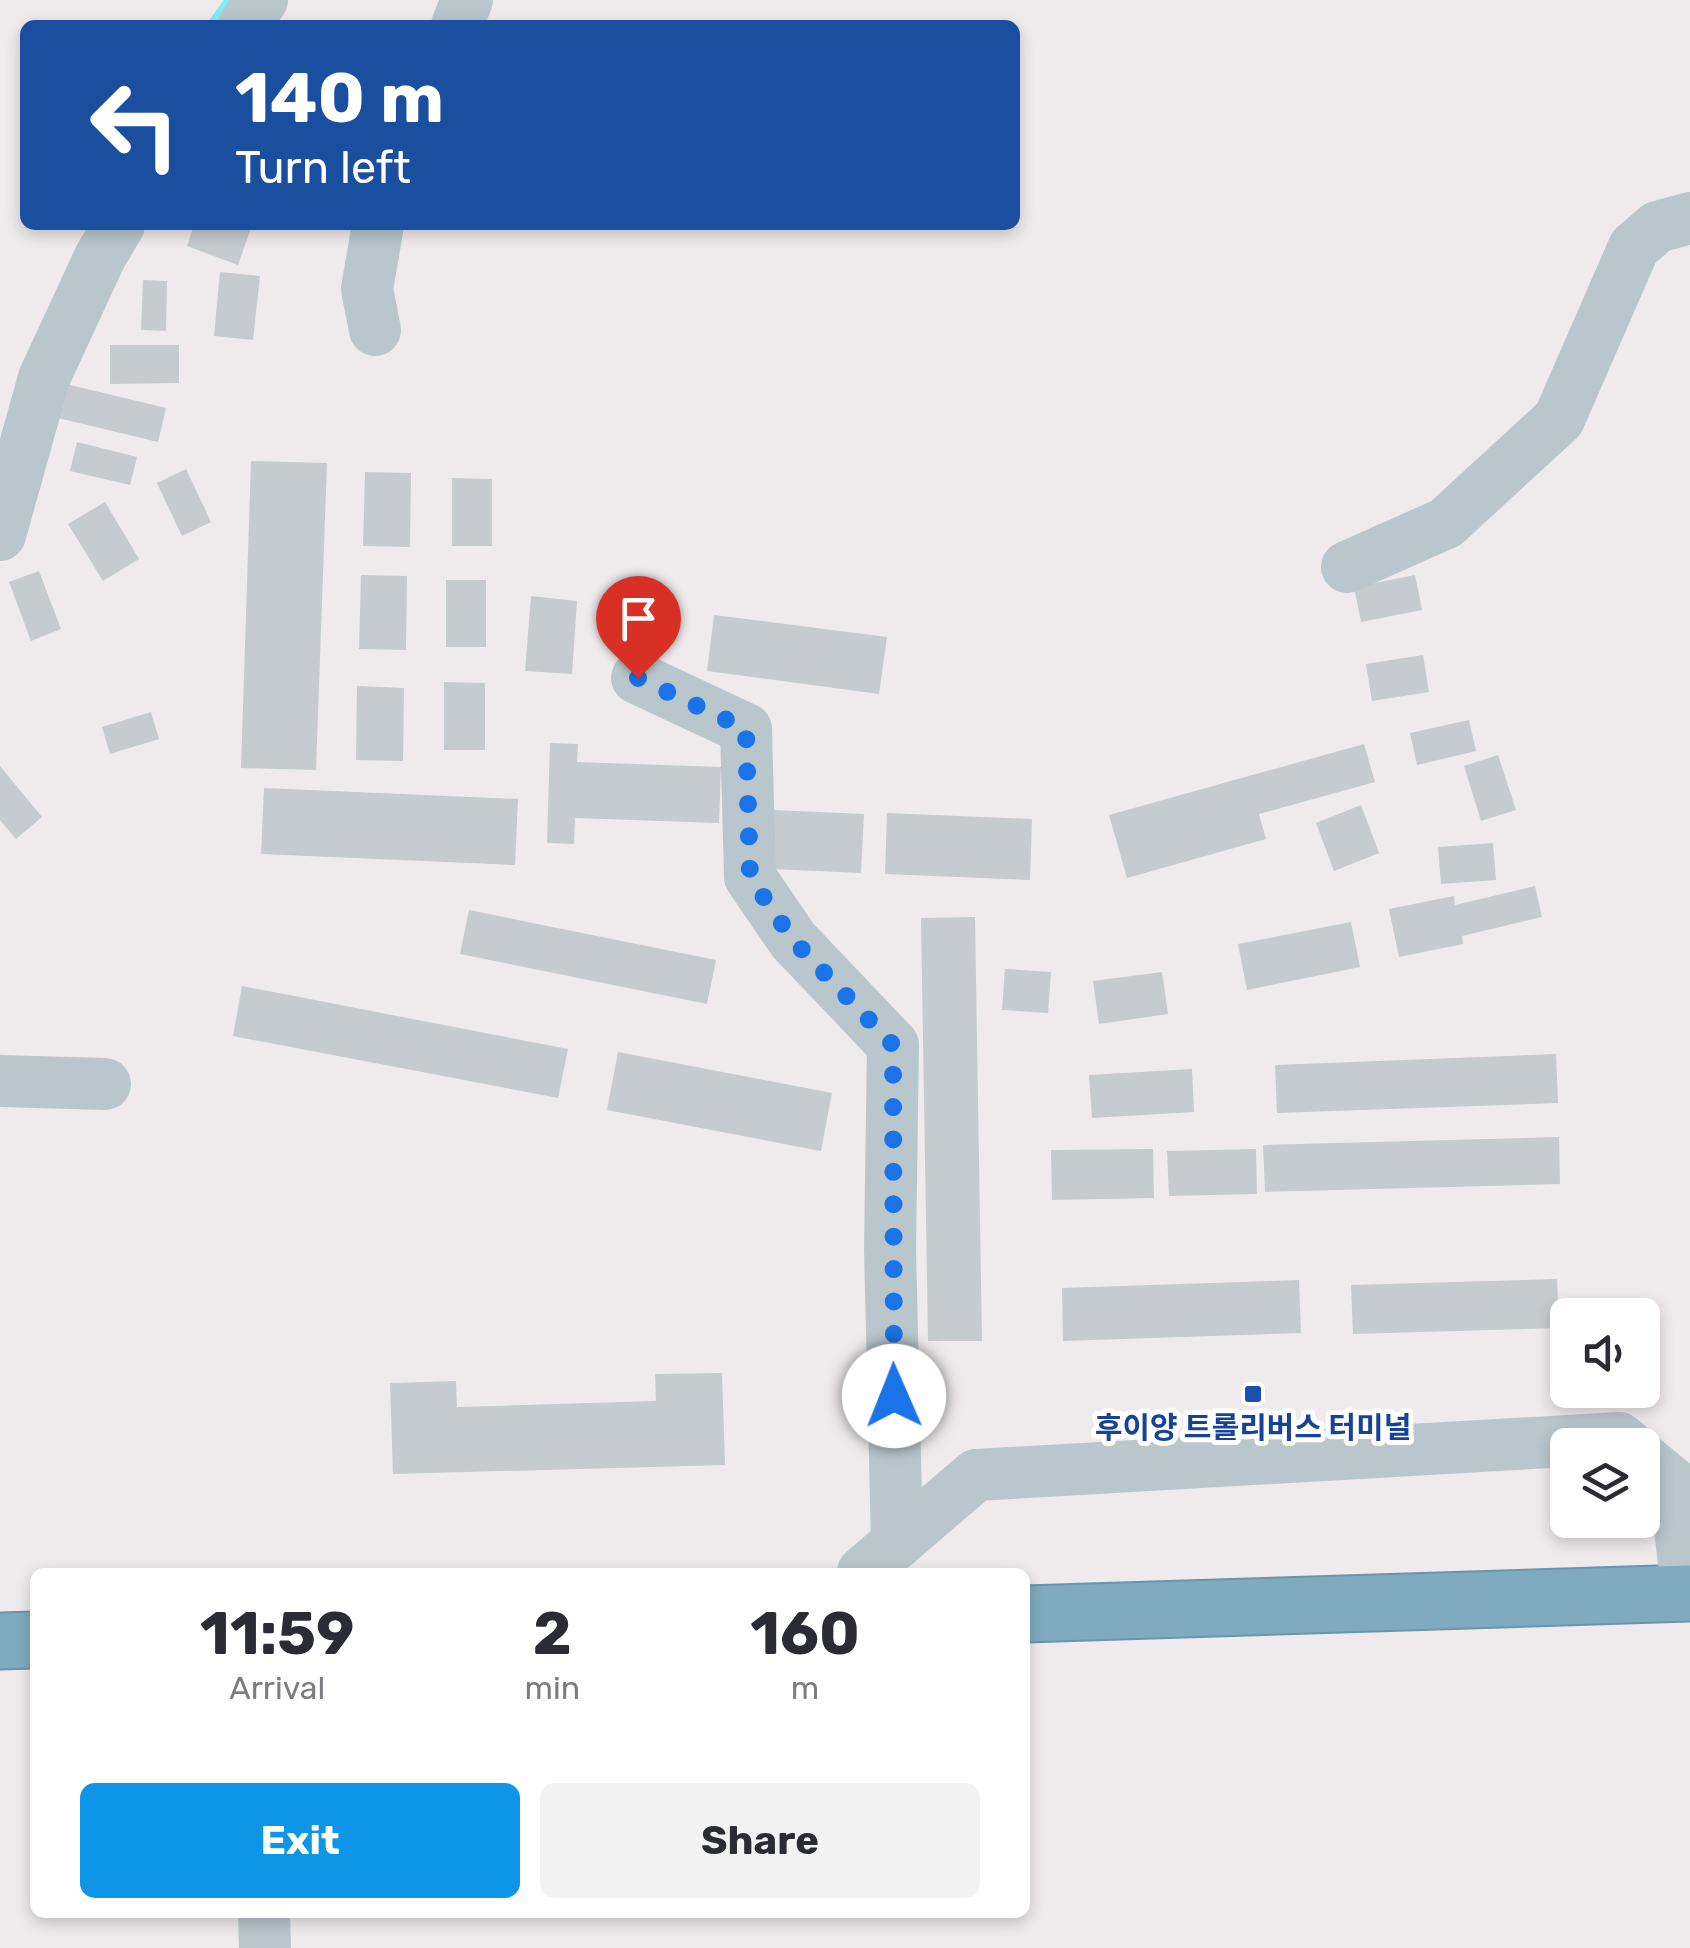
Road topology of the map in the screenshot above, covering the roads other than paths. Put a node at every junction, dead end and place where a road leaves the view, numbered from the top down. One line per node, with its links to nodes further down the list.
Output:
1 (1690, 218): 6 (street)
2 (116, 230): 5 (street)
3 (377, 230): 4 (street)
4 (375, 330)
5 (0, 535)
6 (1348, 568)
7 (638, 678): 12 (street)
8 (0, 1081): 9 (street)
9 (105, 1084)
10 (1550, 1442): 12 (street)
11 (1660, 1473): 13 (street)
12 (880, 1558)
13 (1689, 1593): 14 (highway)
14 (1030, 1614)
15 (30, 1640): 16 (highway)
16 (0, 1641)
17 (264, 1918): 18 (street)
18 (265, 1948)

